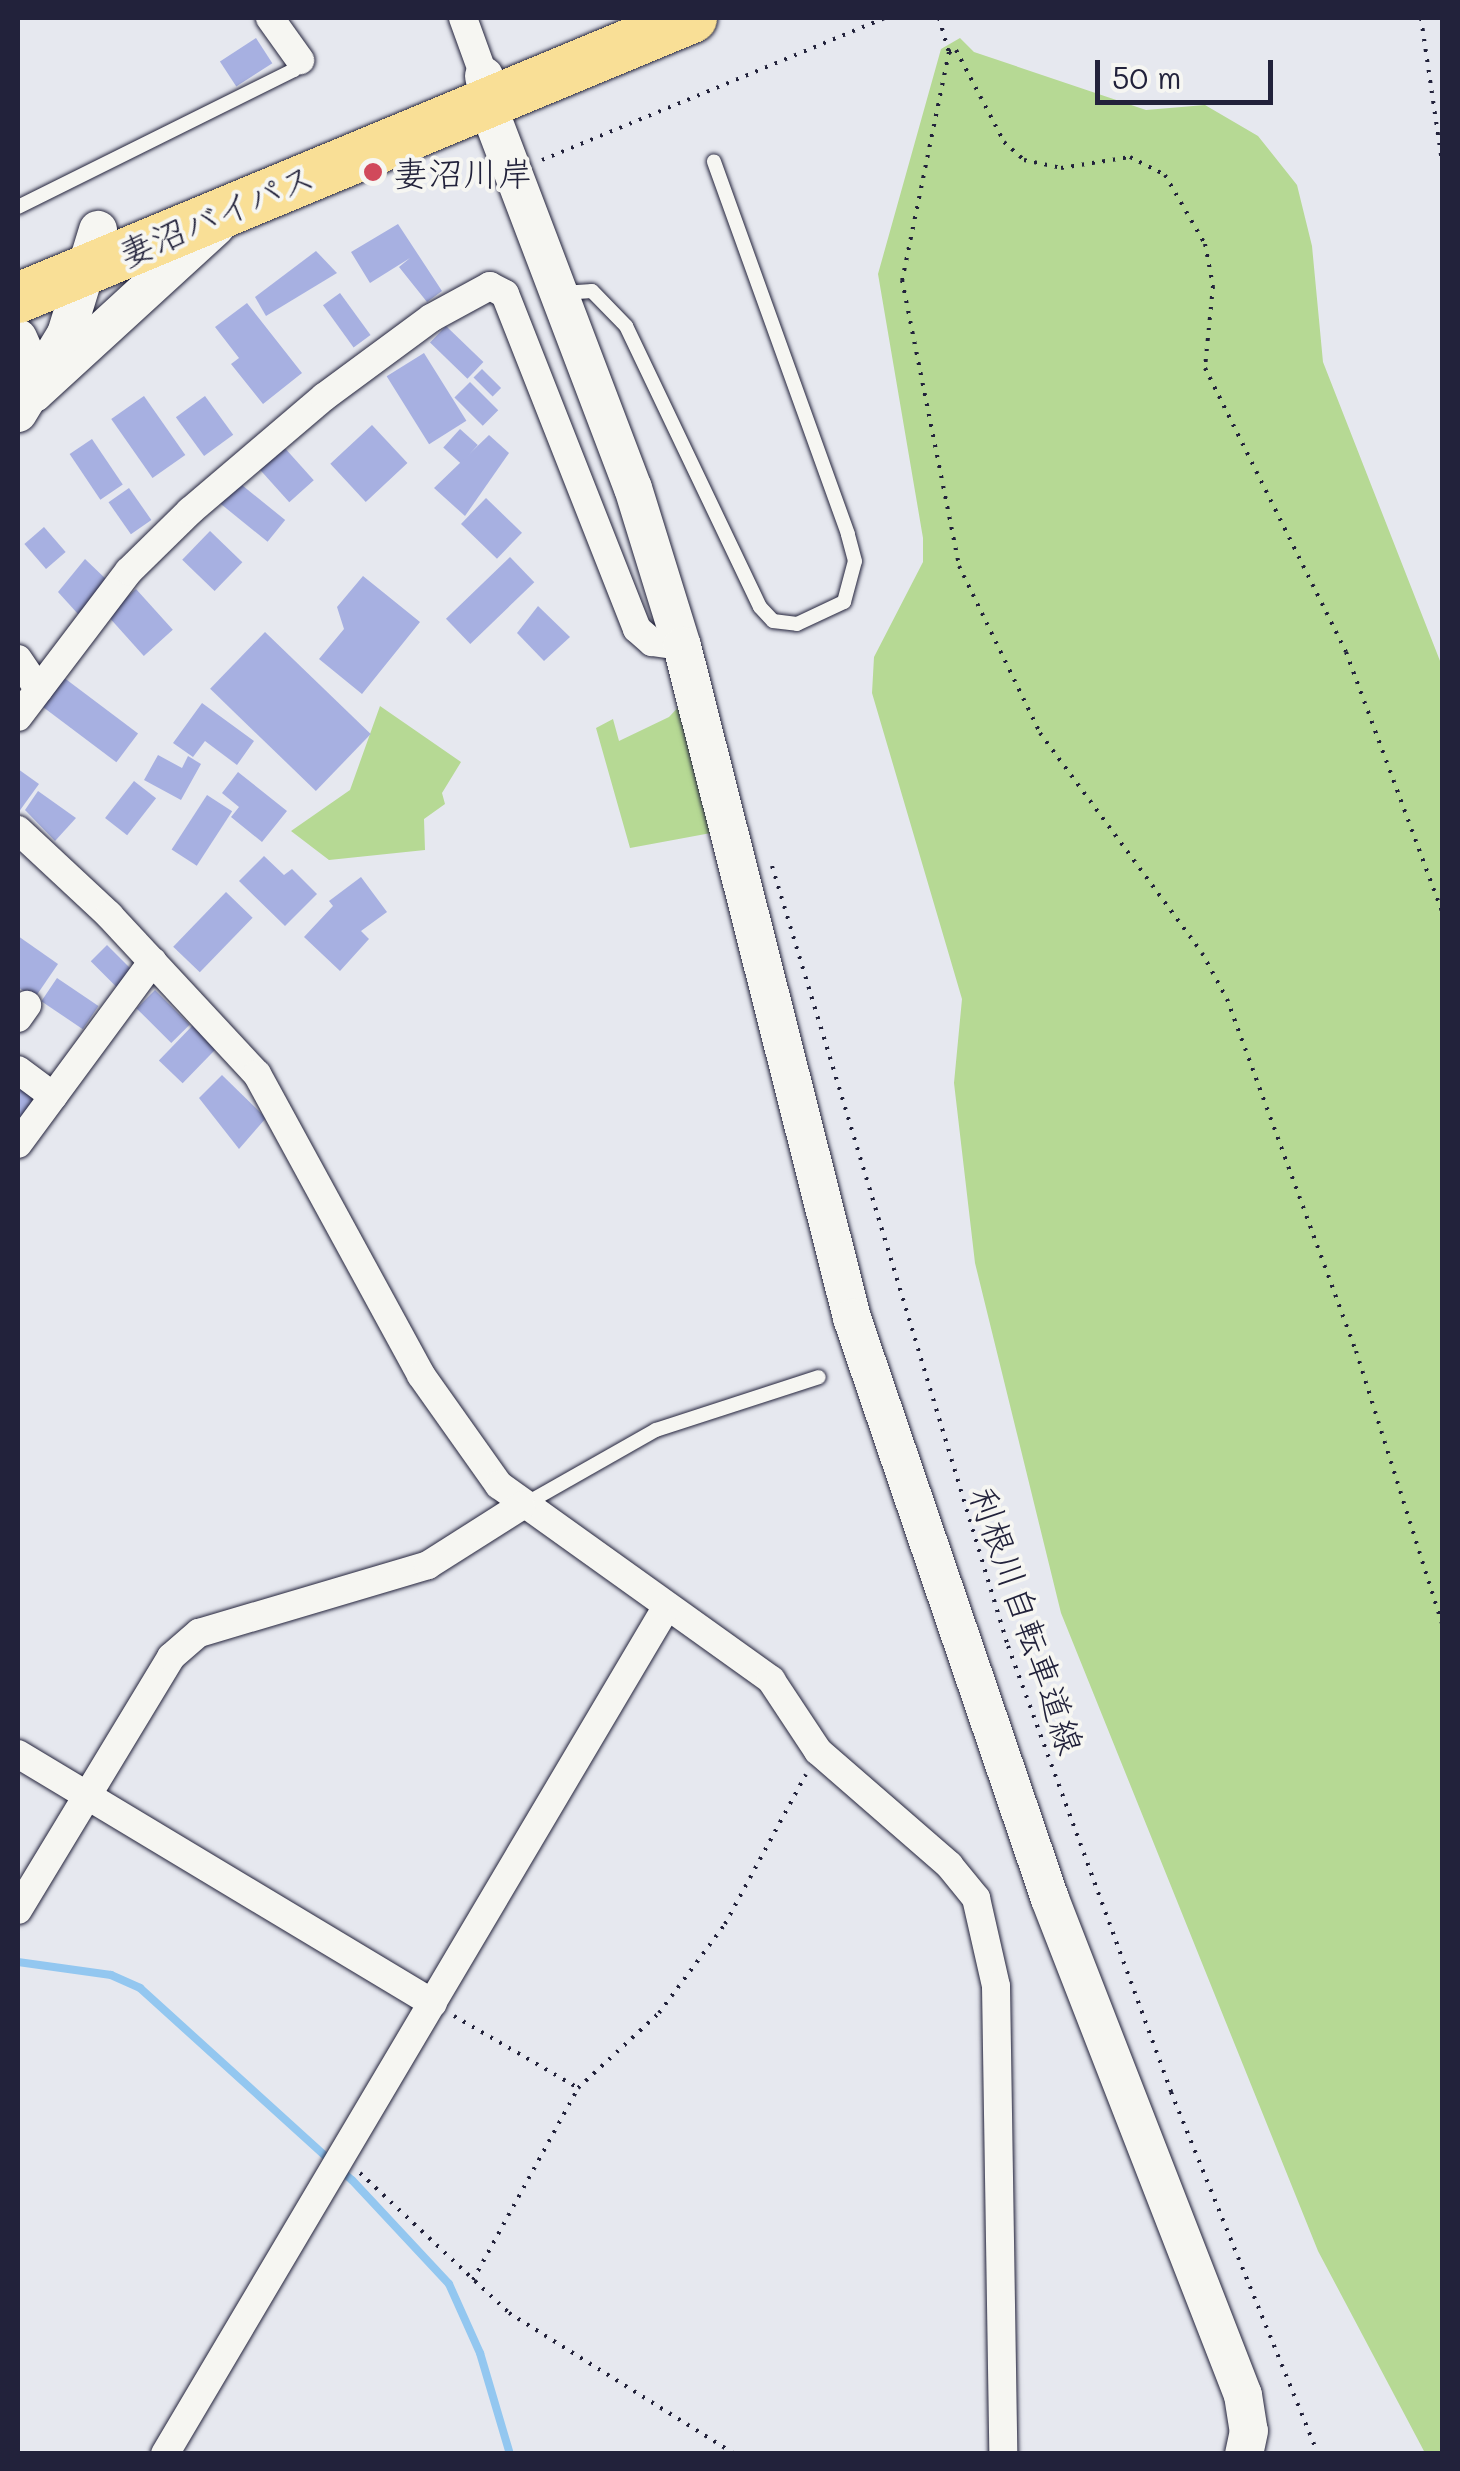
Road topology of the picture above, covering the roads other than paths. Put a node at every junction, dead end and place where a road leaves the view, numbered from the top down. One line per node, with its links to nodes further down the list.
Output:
1 (270, 18): 5 (street)
2 (463, 18): 6 (street)
3 (626, 18): 6 (highway, 妻沼バイパス)
4 (692, 18): 6 (highway, 妻沼バイパス)
5 (300, 60): 8 (lane)
6 (500, 83): 9 (highway, 妻沼バイパス); 10 (highway, 妻沼バイパス); 12 (street)
7 (714, 161): 12 (lane)
8 (20, 201)
9 (237, 202): 10 (highway, 妻沼バイパス); 15 (street)
10 (91, 251): 11 (highway, 妻沼バイパス); 13 (highway, 妻沼バイパス); 15 (street)
11 (18, 262)
12 (562, 293): 16 (street)
13 (18, 298)
14 (18, 338): 15 (street)
15 (26, 403)
16 (682, 646): 18 (street); 34 (street)
17 (18, 659): 18 (street)
18 (39, 690): 19 (street)
19 (18, 717)
20 (18, 830): 21 (street)
21 (153, 961): 23 (street); 26 (street)
22 (18, 1070): 23 (street)
23 (53, 1096): 24 (street)
24 (18, 1144)
25 (819, 1377): 26 (lane)
26 (521, 1506): 27 (street); 29 (street)
27 (666, 1608): 31 (street); 33 (street)
28 (18, 1754): 29 (street)
29 (87, 1796): 30 (street); 31 (street)
30 (18, 1910)
31 (433, 2003): 32 (street)
32 (165, 2454)
33 (1003, 2454)
34 (1244, 2454)

